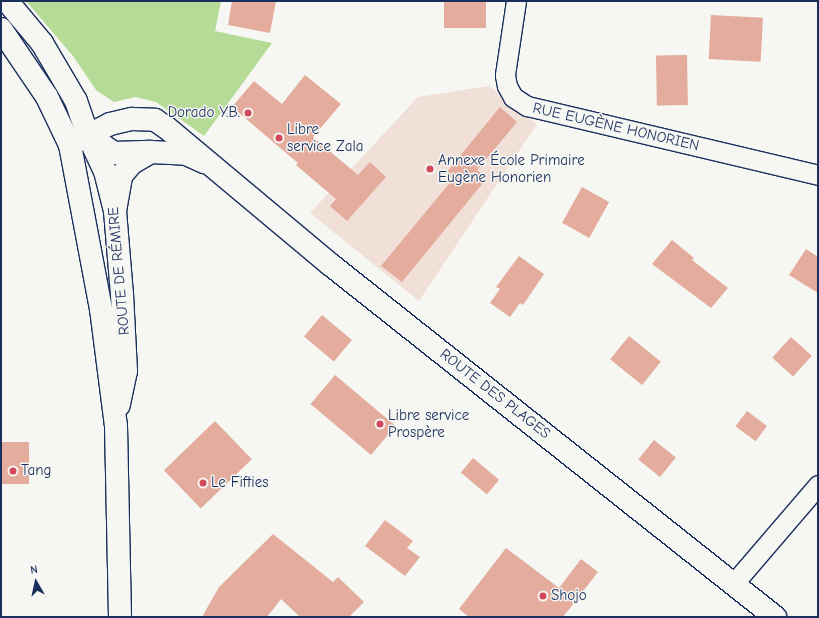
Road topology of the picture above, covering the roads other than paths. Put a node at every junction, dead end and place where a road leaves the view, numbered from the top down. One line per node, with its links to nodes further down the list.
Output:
1 (7, 1): 4 (street, ROUTE DE RÉMIRE)
2 (516, 1): 7 (street, RUE EUGÈNE HONORIEN)
3 (1, 29): 4 (street, ROUTE DE RÉMIRE)
4 (79, 140): 5 (street, ROUTE DES PLAGES); 6 (street, ROUTE DES PLAGES); 8 (street, ROUTE DE RÉMIRE); 9 (street, ROUTE DE RÉMIRE)
5 (150, 152): 6 (street, ROUTE DES PLAGES); 8 (street)
6 (217, 168): 11 (street, ROUTE DES PLAGES)
7 (818, 175)
8 (116, 211): 9 (street, ROUTE DE RÉMIRE)
9 (116, 426): 12 (street, ROUTE DE RÉMIRE)
10 (818, 485): 11 (street)
11 (734, 584): 13 (street, ROUTE DES PLAGES)
12 (120, 617)
13 (775, 617)

